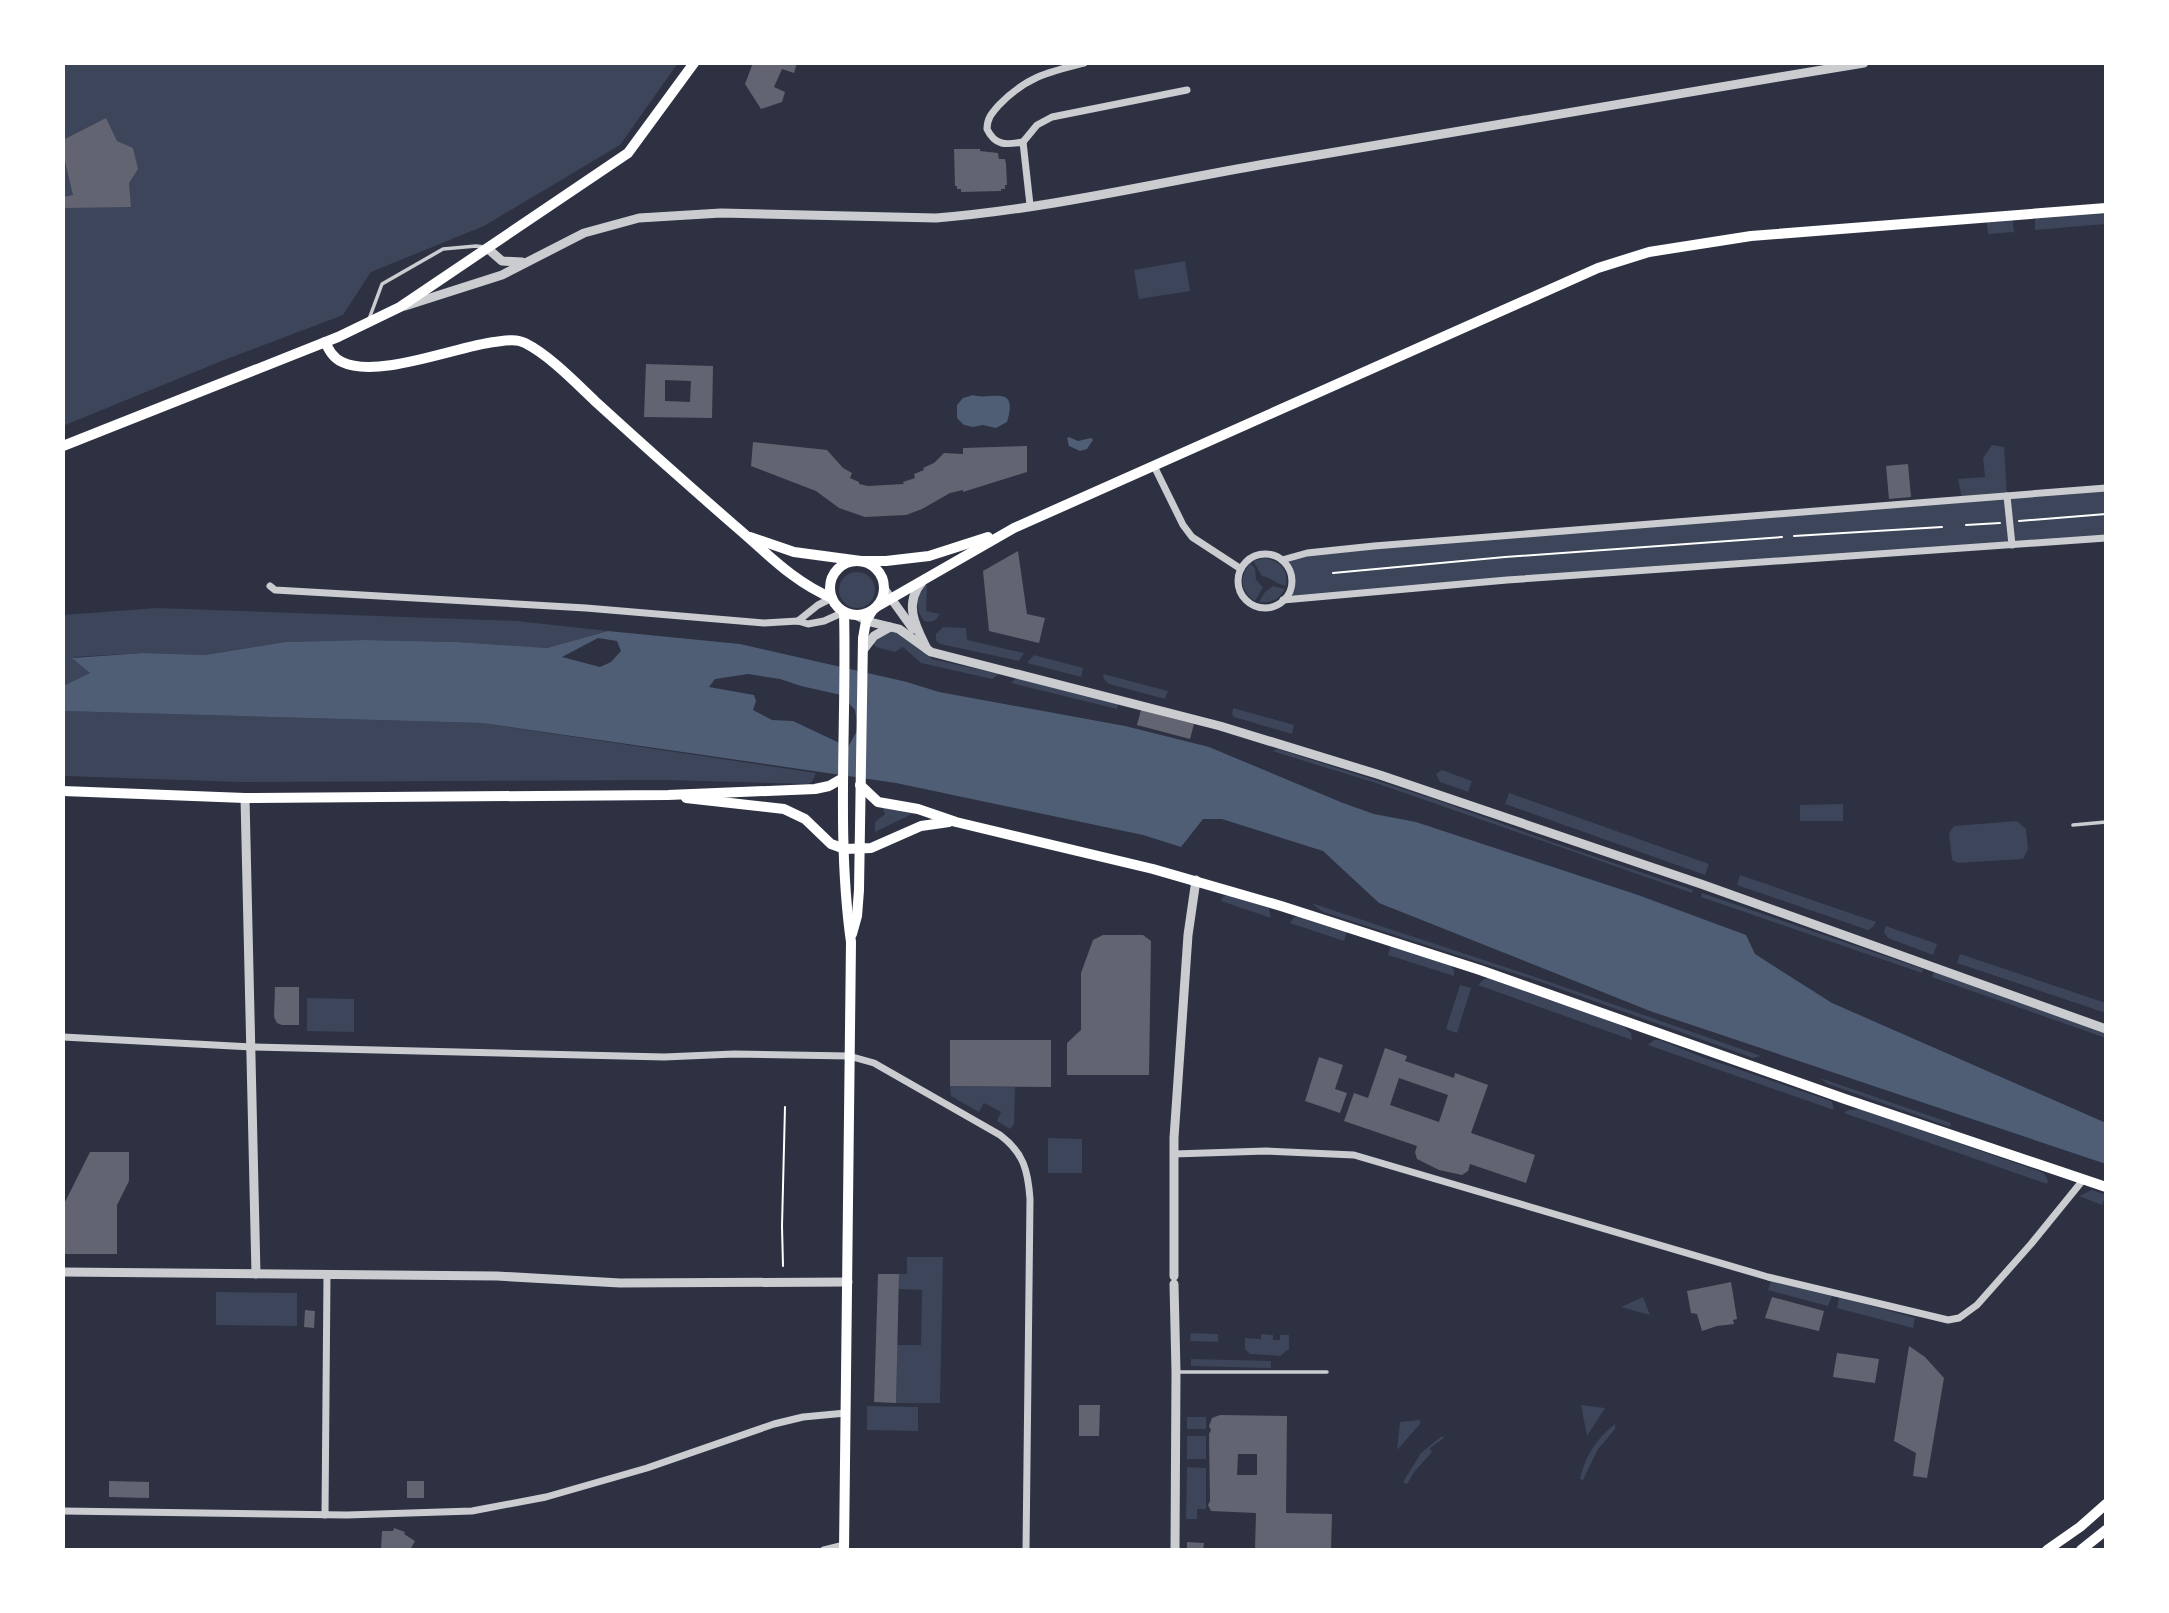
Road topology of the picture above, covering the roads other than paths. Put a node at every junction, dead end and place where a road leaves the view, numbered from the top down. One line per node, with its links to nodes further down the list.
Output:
1 (694, 63): 8 (main road)
2 (1084, 63): 5 (street)
3 (1864, 63): 6 (street)
4 (1187, 90): 5 (street)
5 (1023, 142): 6 (street)
6 (1030, 205): 9 (street)
7 (2106, 208): 14 (main road)
8 (487, 247): 9 (street); 10 (main road); 11 (lane)
9 (524, 262): 10 (street)
10 (400, 307): 11 (main road)
11 (362, 325): 12 (main road)
12 (326, 342): 13 (main road); 18 (main road)
13 (63, 446)
14 (1154, 466): 17 (main road); 23 (street)
15 (2106, 488): 16 (street)
16 (2007, 496): 20 (street); 21 (street)
17 (1014, 528): 22 (main road); 24 (main road)
18 (747, 536): 22 (main road); 27 (main road)
19 (2106, 538): 20 (street)
20 (2011, 545): 28 (street)
21 (1282, 560): 23 (street); 28 (street)
22 (861, 561): 26 (main road); 27 (main road)
23 (1241, 569): 28 (street)
24 (925, 578): 26 (main road); 34 (street)
25 (270, 586): 31 (street)
26 (888, 594): 29 (main road); 34 (street)
27 (832, 598): 30 (main road); 31 (street)
28 (1283, 600)
29 (872, 613): 30 (main road); 32 (street); 33 (main road)
30 (848, 614): 31 (street); 35 (main road)
31 (798, 621)
32 (890, 627): 33 (street); 34 (street)
33 (863, 651): 36 (main road)
34 (928, 651): 47 (street)
35 (844, 778): 38 (main road); 43 (main road)
36 (860, 783): 40 (main road); 44 (main road)
37 (63, 791): 39 (main road)
38 (668, 795): 39 (main road); 43 (main road)
39 (245, 798): 49 (street)
40 (956, 822): 44 (main road); 45 (main road)
41 (2106, 822): 42 (lane)
42 (2073, 825)
43 (845, 849): 44 (main road); 46 (main road)
44 (860, 849): 46 (main road)
45 (1196, 880): 51 (street); 52 (main road)
46 (850, 942): 50 (main road)
47 (2106, 1029)
48 (63, 1037): 49 (street)
49 (252, 1047): 50 (street); 55 (street)
50 (849, 1056): 57 (main road); 67 (street)
51 (1174, 1154): 52 (street); 58 (street)
52 (2084, 1180): 53 (main road)
53 (2106, 1187)
54 (63, 1272): 55 (street)
55 (256, 1274): 56 (street)
56 (327, 1275): 57 (street); 63 (street)
57 (848, 1282): 60 (main road)
58 (1177, 1372): 59 (lane); 68 (street)
59 (1327, 1372)
60 (846, 1413): 63 (street); 65 (main road)
61 (2106, 1504): 69 (main road)
62 (63, 1511): 63 (street)
63 (325, 1515)
64 (2106, 1530): 70 (main road)
65 (844, 1547): 66 (street)
66 (824, 1550)
67 (1026, 1550)
68 (1175, 1550)
69 (2047, 1550)
70 (2081, 1550)

